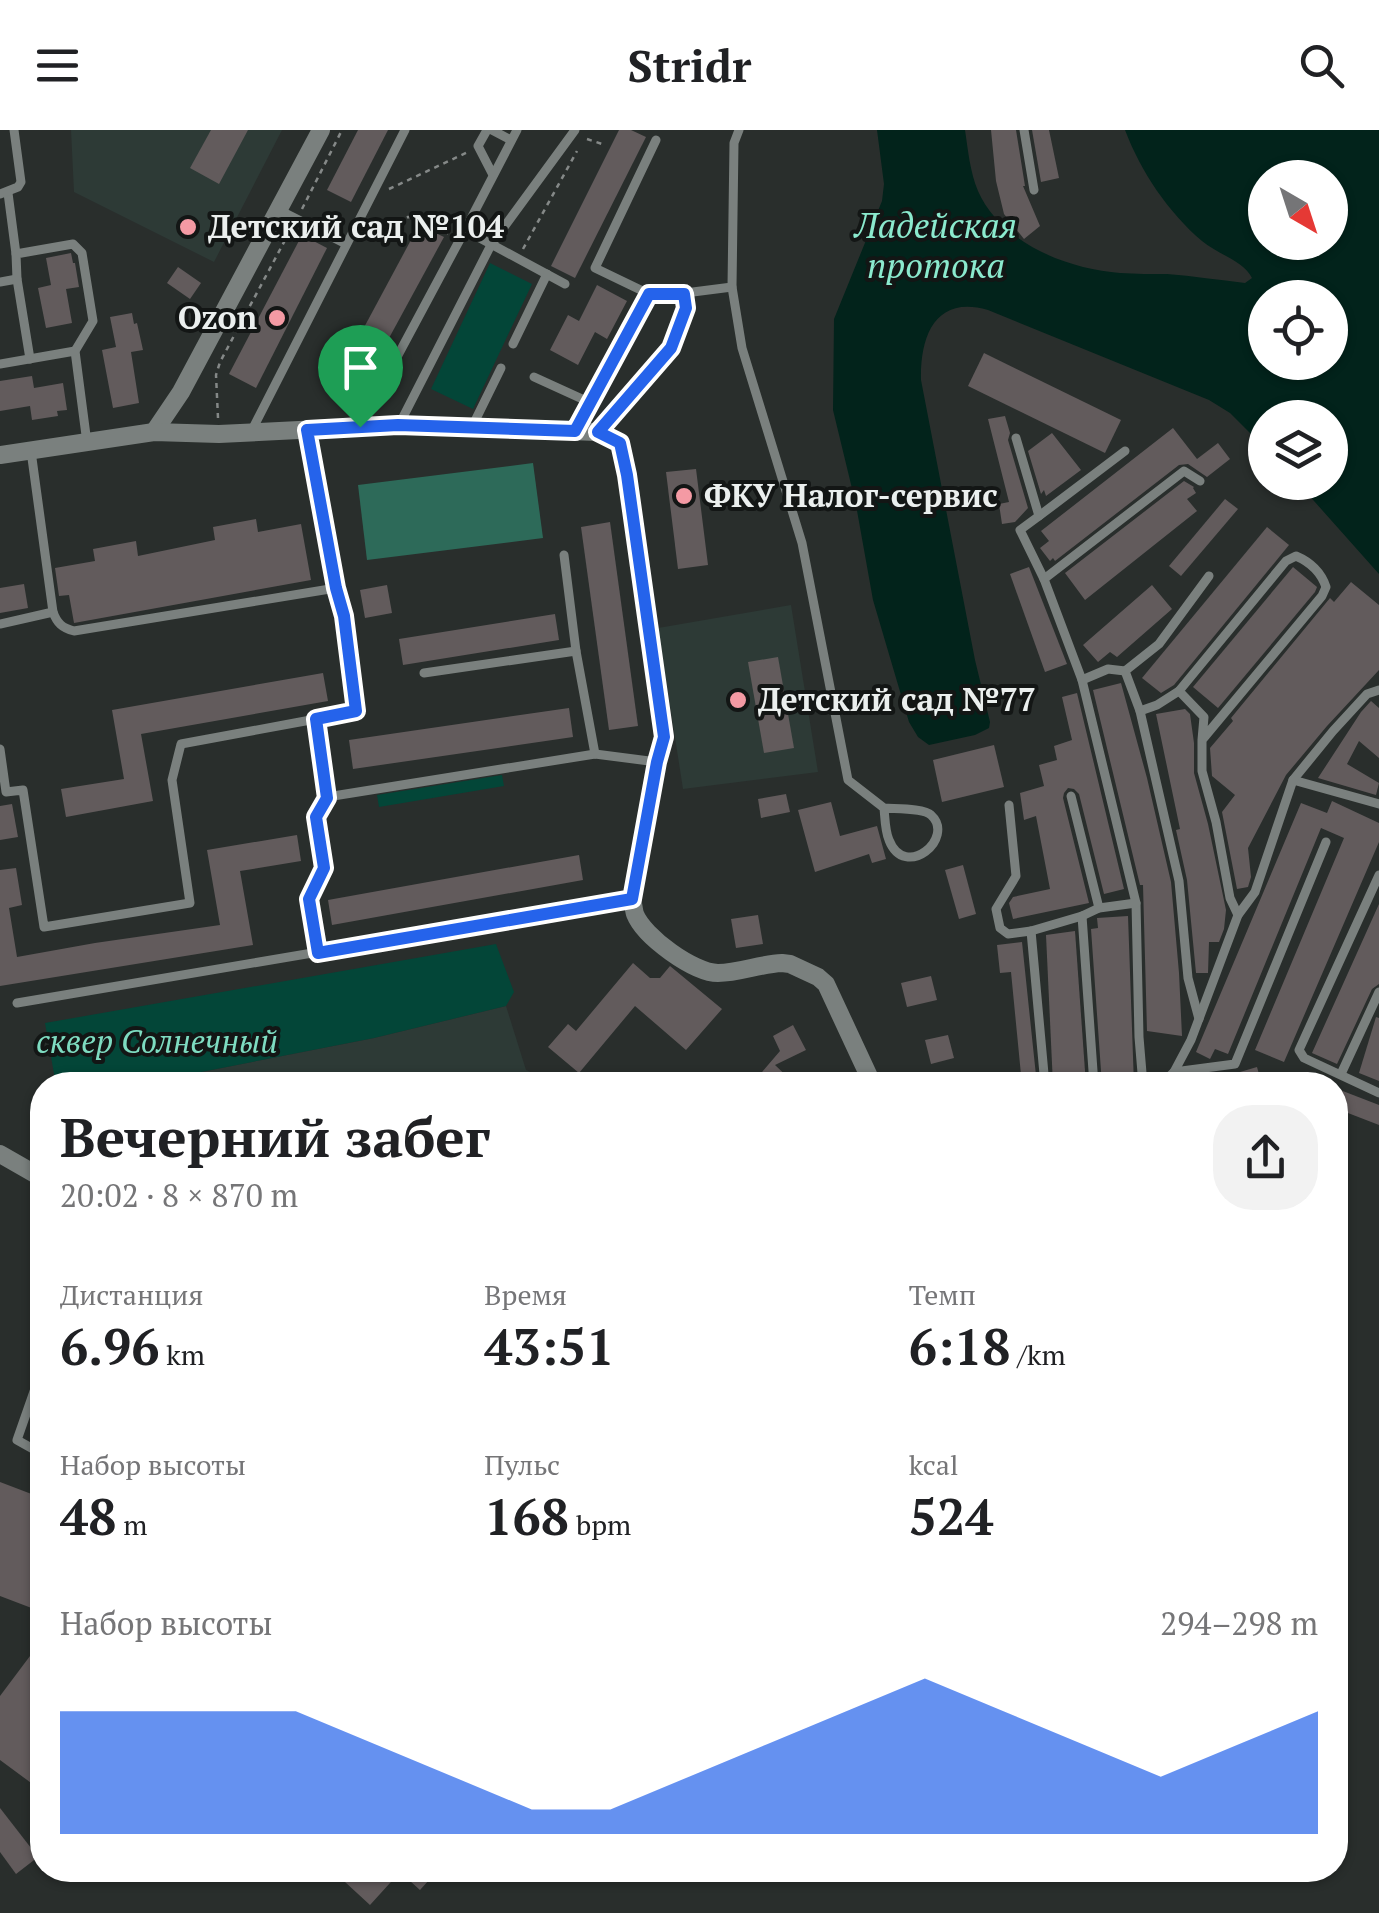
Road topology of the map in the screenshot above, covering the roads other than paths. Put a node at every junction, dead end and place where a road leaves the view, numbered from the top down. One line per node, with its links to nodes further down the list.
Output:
1 (14, 130): 13 (lane)
2 (320, 130): 14 (street)
3 (406, 130): 16 (lane)
4 (490, 130): 9 (lane); 11 (lane)
5 (517, 130): 9 (lane)
6 (574, 130): 17 (lane)
7 (740, 130): 23 (lane)
8 (1024, 130): 12 (lane)
9 (512, 140): 11 (lane)
10 (656, 140): 24 (lane)
11 (493, 176): 15 (lane)
12 (1034, 190)
13 (4, 193): 18 (lane)
14 (279, 210): 16 (lane); 38 (street)
15 (463, 235): 17 (lane); 34 (lane)
16 (346, 244): 39 (lane)
17 (491, 245): 19 (lane); 33 (lane)
18 (16, 254): 20 (lane); 27 (lane)
19 (547, 274): 22 (lane); 26 (lane)
20 (17, 279): 21 (lane); 28 (lane)
21 (0, 282)
22 (565, 284)
23 (732, 287): 24 (lane); 72 (lane)
24 (684, 294): 40 (lane)
25 (636, 321): 32 (lane)
26 (513, 344)
27 (75, 351): 28 (lane); 42 (lane)
28 (30, 358): 29 (lane)
29 (0, 364)
30 (501, 368): 35 (lane)
31 (534, 378): 32 (lane)
32 (591, 403): 37 (lane)
33 (398, 425): 34 (street); 35 (street)
34 (360, 427): 36 (street)
35 (472, 428): 37 (street)
36 (307, 430): 39 (street); 51 (lane)
37 (575, 431): 40 (street)
38 (154, 432): 39 (street); 42 (street)
39 (251, 432)
40 (598, 432): 65 (street)
41 (1016, 438): 47 (lane)
42 (86, 443): 43 (street)
43 (30, 451): 45 (street); 52 (lane)
44 (1126, 451): 47 (lane)
45 (0, 455)
46 (1200, 481): 50 (lane)
47 (1039, 516): 50 (lane)
48 (564, 555): 54 (lane)
49 (1209, 576): 55 (lane)
50 (1044, 579): 57 (lane)
51 (336, 588): 52 (lane); 61 (lane)
52 (53, 612): 53 (lane)
53 (0, 624)
54 (576, 651): 56 (lane); 64 (lane)
55 (1125, 671): 57 (lane); 60 (lane)
56 (424, 673)
57 (1082, 680): 76 (lane)
58 (1179, 690): 60 (lane); 62 (lane); 62 (lane)
59 (1379, 690): 66 (lane)
60 (1140, 711): 84 (lane)
61 (316, 719): 67 (lane); 69 (lane)
62 (1202, 740): 78 (lane)
63 (0, 750): 67 (lane)
64 (595, 754): 65 (lane); 69 (lane)
65 (657, 762): 75 (street)
66 (1294, 780): 70 (lane); 78 (lane)
67 (3, 792)
68 (1072, 796): 77 (lane)
69 (327, 798): 81 (lane)
70 (1379, 804)
71 (1009, 805): 80 (lane)
72 (884, 808): 72 (lane)
73 (1326, 842): 89 (lane)
74 (1379, 875): 90 (lane)
75 (632, 899): 81 (lane); 85 (street)
76 (1136, 902): 77 (lane); 88 (lane)
77 (1099, 908): 79 (lane)
78 (1238, 915): 84 (lane)
79 (1082, 916): 80 (lane); 87 (lane)
80 (1031, 931): 86 (lane)
81 (318, 953): 83 (lane)
82 (1379, 992): 91 (lane)
83 (17, 1004)
84 (1199, 1020): 89 (lane)
85 (867, 1072)
86 (1044, 1072)
87 (1093, 1072)
88 (1142, 1072)
89 (1174, 1072)
90 (1336, 1072)
91 (1342, 1072)
92 (1348, 1077): 93 (lane)
93 (1379, 1092)
94 (0, 1154): 95 (street)
95 (30, 1171)
96 (30, 1402): 97 (lane)
97 (30, 1448)

